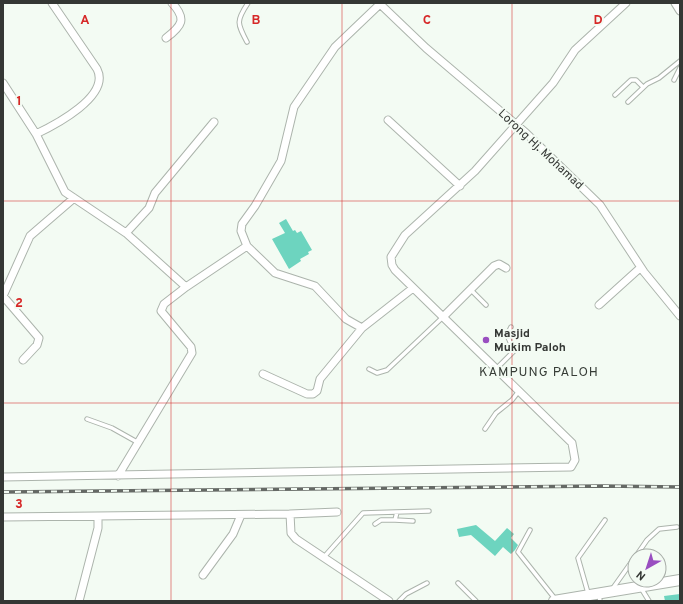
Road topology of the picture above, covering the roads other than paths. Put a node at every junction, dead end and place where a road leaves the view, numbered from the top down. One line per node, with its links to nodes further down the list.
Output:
1 (52, 3): 20 (street)
2 (172, 3): 8 (street)
3 (248, 3): 9 (lane)
4 (379, 3): 19 (street, Lorong Hj. Mohamad); 24 (street)
5 (626, 3): 19 (street)
6 (675, 3): 7 (street)
7 (680, 11)
8 (166, 38)
9 (247, 42)
10 (680, 61): 14 (lane)
11 (680, 68): 12 (lane)
12 (674, 80)
13 (3, 83): 20 (street)
14 (643, 87): 15 (lane); 16 (lane)
15 (614, 95)
16 (628, 102)
17 (388, 120): 21 (street)
18 (214, 122): 23 (street)
19 (516, 124): 21 (street); 26 (street, Lorong Hj. Mohamad)
20 (36, 134): 22 (street)
21 (460, 186): 28 (street)
22 (74, 198): 23 (street); 30 (street)
23 (126, 233): 27 (street)
24 (247, 246): 27 (street); 36 (street)
25 (506, 268): 29 (street)
26 (640, 268): 32 (street); 33 (street, Lorong Hj. Mohamad)
27 (186, 287): 44 (street)
28 (413, 288): 34 (street); 36 (street)
29 (470, 289): 31 (lane); 34 (street)
30 (3, 296): 37 (street)
31 (486, 305)
32 (599, 305)
33 (680, 316)
34 (443, 317): 38 (lane); 39 (street)
35 (511, 327): 39 (lane)
36 (362, 328): 40 (street)
37 (23, 360)
38 (369, 368)
39 (496, 369): 41 (street)
40 (262, 374)
41 (519, 391): 43 (lane); 45 (street)
42 (87, 419): 44 (lane)
43 (485, 429)
44 (137, 442): 45 (street)
45 (118, 476): 46 (street)
46 (3, 478)
47 (429, 511): 49 (lane)
48 (337, 512): 50 (street)
49 (397, 512): 54 (lane); 61 (lane)
50 (290, 514): 51 (street); 61 (street)
51 (241, 516): 53 (street); 63 (street)
52 (3, 517): 53 (street)
53 (98, 517): 73 (street)
54 (396, 520): 56 (lane); 57 (lane)
55 (605, 520): 71 (lane)
56 (413, 521)
57 (375, 524)
58 (677, 527): 60 (lane)
59 (530, 530): 72 (lane)
60 (641, 548)
61 (323, 558): 74 (street)
62 (627, 568): 70 (lane)
63 (203, 575)
64 (680, 580): 65 (main road)
65 (667, 582)
66 (427, 583): 75 (lane)
67 (458, 584): 76 (lane)
68 (628, 588): 70 (main road)
69 (641, 588): 77 (lane)
70 (611, 591): 71 (main road)
71 (596, 596): 72 (main road)
72 (559, 600)
73 (79, 601)
74 (389, 601)
75 (399, 601)
76 (476, 601)
77 (649, 601)

